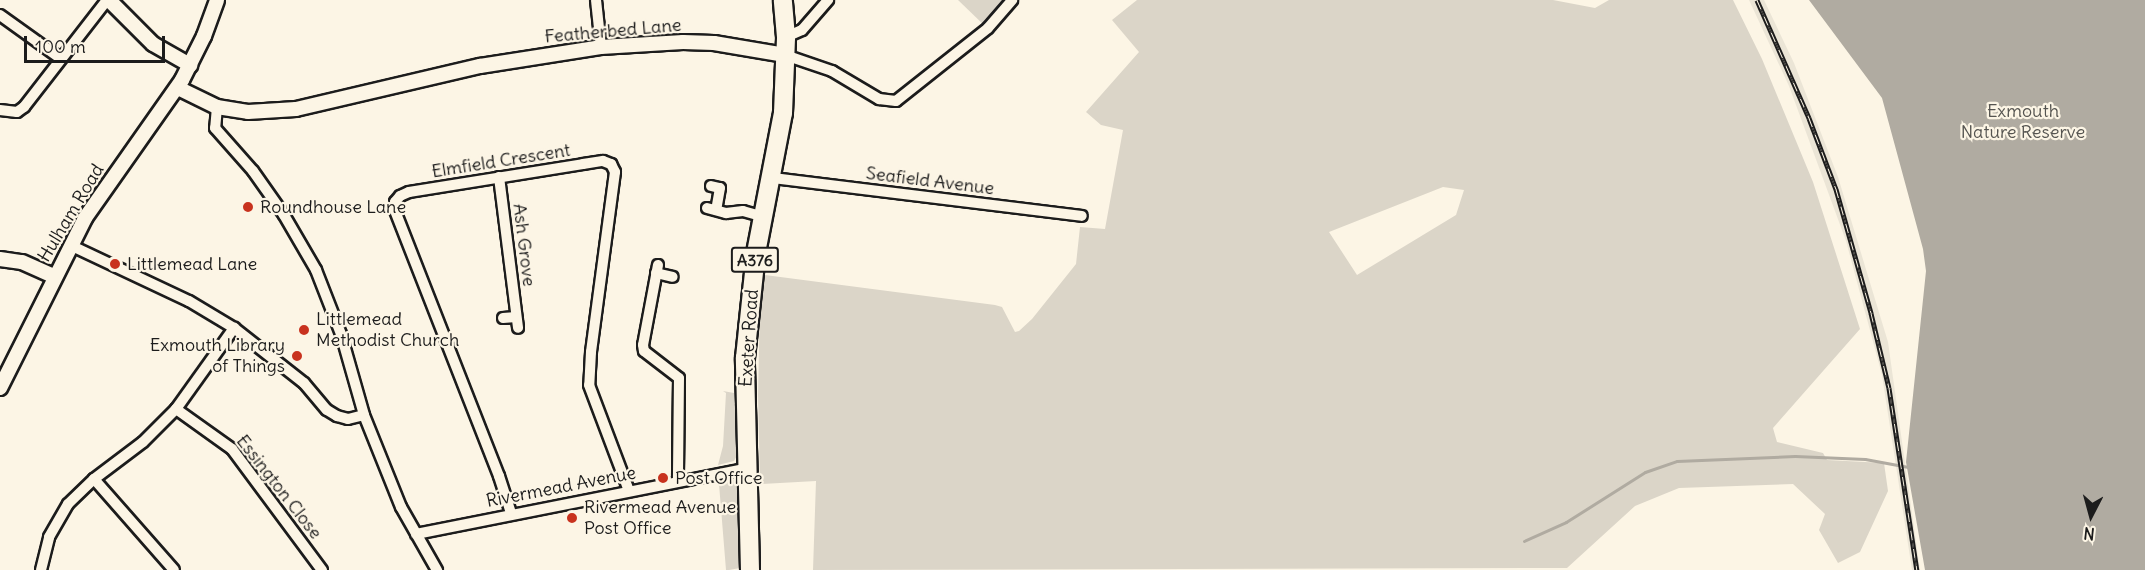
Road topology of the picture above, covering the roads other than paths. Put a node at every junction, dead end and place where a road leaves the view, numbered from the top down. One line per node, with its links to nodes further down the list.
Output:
1 (108, 0): 10 (street); 11 (street)
2 (218, 0): 11 (street, Hulham Road)
3 (596, 0): 9 (street)
4 (783, 0): 8 (highway, Exeter Road / A376)
5 (828, 0): 8 (street)
6 (1012, 0): 8 (street, Featherbed Lane)
7 (0, 15): 10 (street)
8 (786, 46): 9 (street, Featherbed Lane); 16 (highway, Exeter Road / A376)
9 (600, 47): 13 (street, Featherbed Lane)
10 (60, 58): 14 (street)
11 (190, 65): 12 (street, Hulham Road)
12 (178, 88): 13 (street, Featherbed Lane); 20 (street, Hulham Road)
13 (217, 106): 28 (street)
14 (0, 110)
15 (499, 177): 24 (street, Ash Grove); 32 (street, Elmfield Crescent); 33 (street, Elmfield Crescent)
16 (773, 178): 18 (street, Seafield Avenue); 19 (highway, Exeter Road / A376)
17 (711, 186): 19 (street)
18 (1082, 216)
19 (764, 217): 29 (highway, Exeter Road / A376)
20 (72, 246): 22 (street, Hulham Road); 25 (street)
21 (0, 259): 22 (street)
22 (54, 276): 26 (street, Hulham Road)
23 (673, 277): 31 (street)
24 (503, 318)
25 (234, 328): 27 (street); 28 (street)
26 (0, 388)
27 (176, 409): 30 (street); 37 (street, Essington Close)
28 (364, 415): 34 (street)
29 (749, 468): 31 (street, Rivermead Avenue); 39 (highway, Exeter Road / A376)
30 (94, 479): 35 (street); 36 (street)
31 (678, 481): 32 (street, Rivermead Avenue)
32 (629, 491): 33 (street, Rivermead Avenue)
33 (511, 513): 34 (street, Rivermead Avenue)
34 (416, 534): 38 (street)
35 (41, 570)
36 (174, 570)
37 (322, 570)
38 (437, 570)
39 (750, 570)

